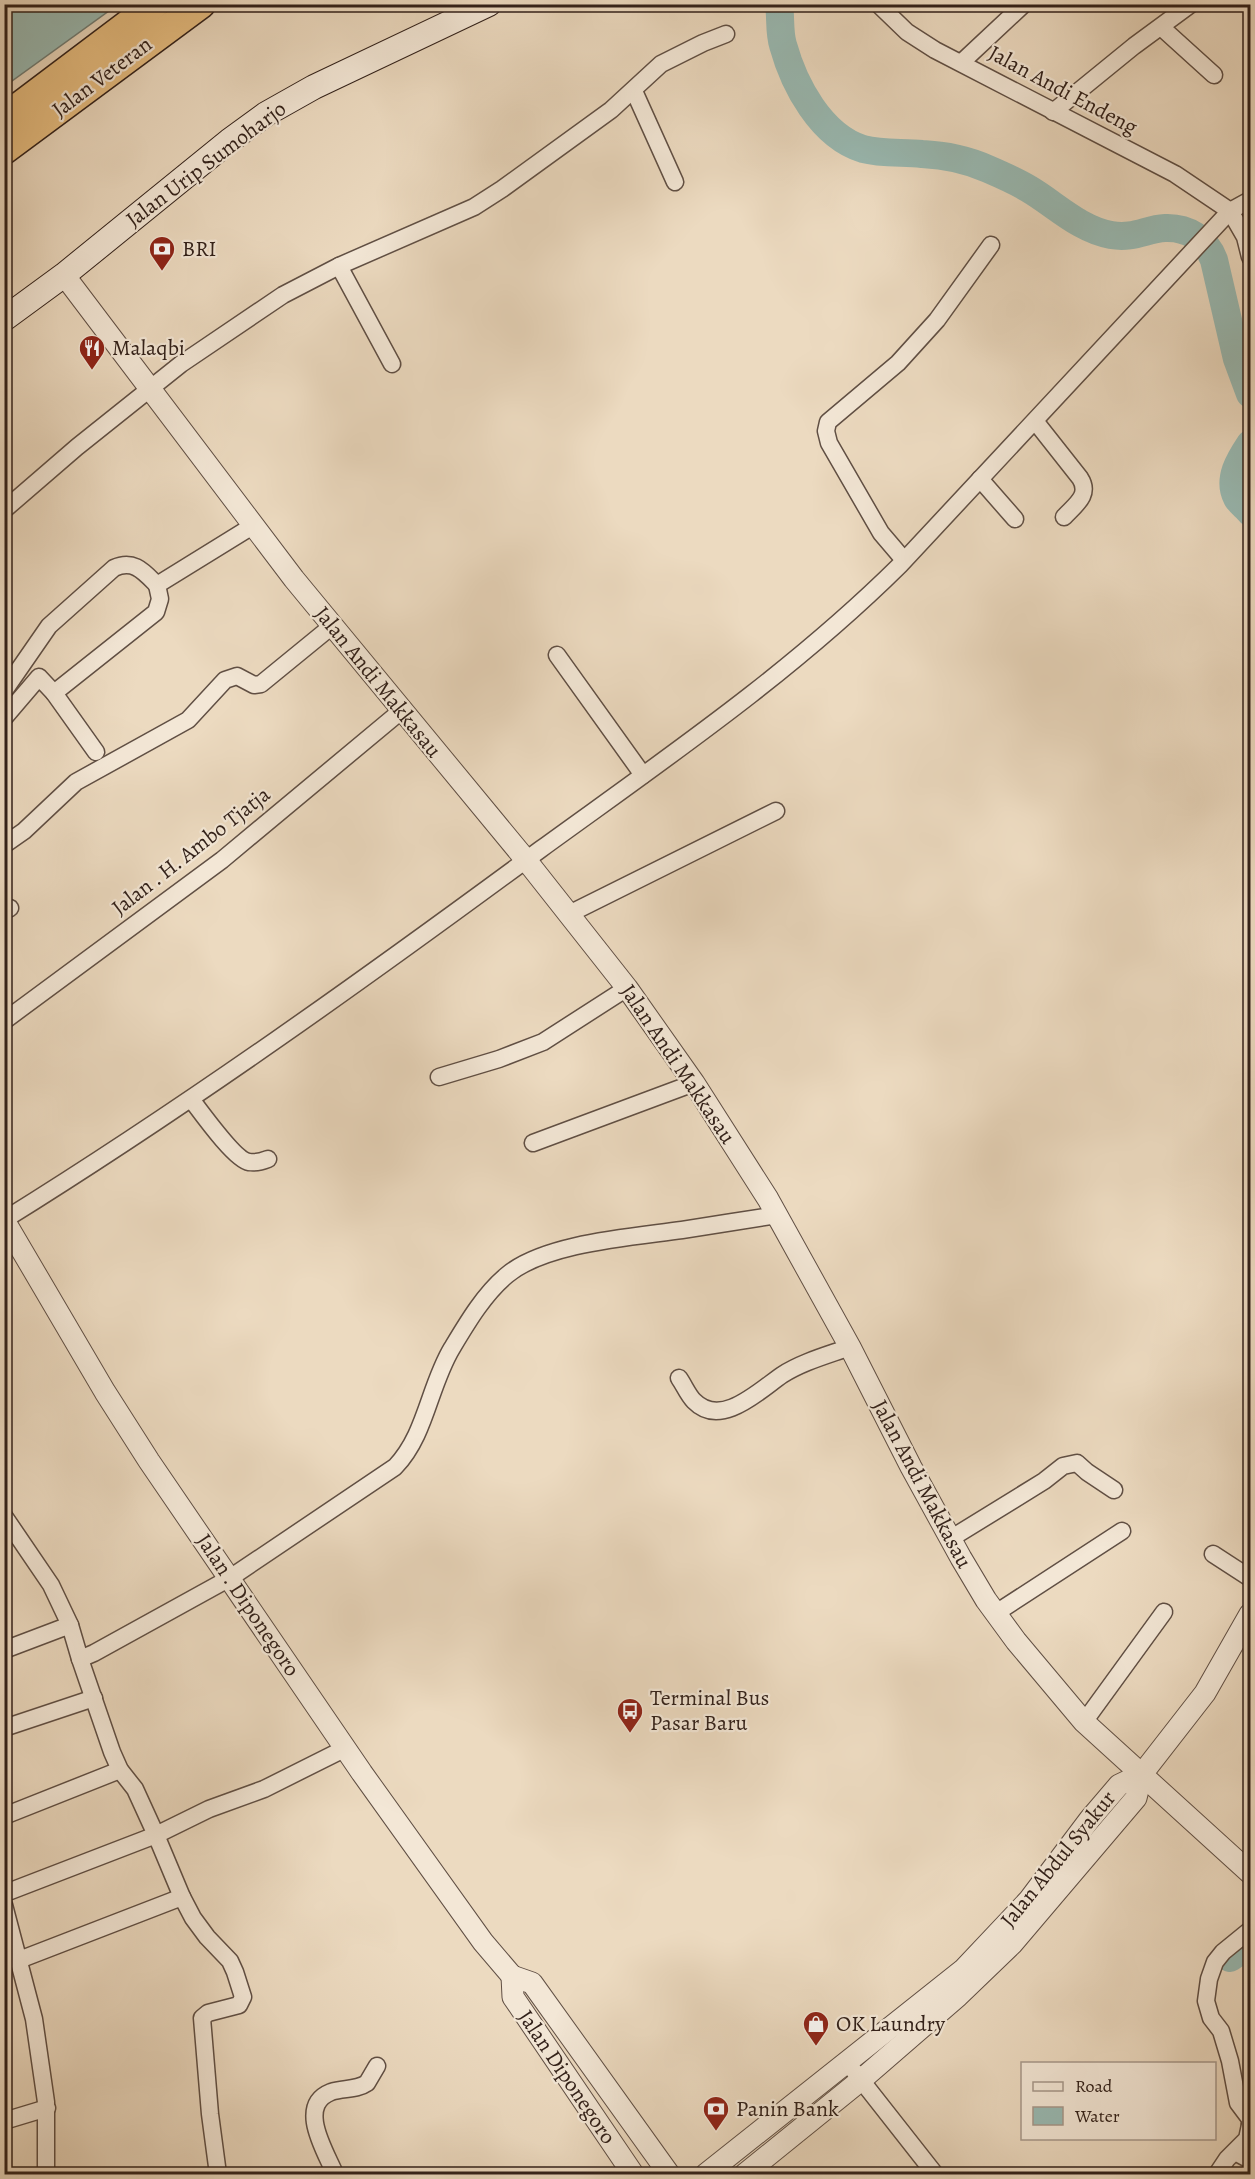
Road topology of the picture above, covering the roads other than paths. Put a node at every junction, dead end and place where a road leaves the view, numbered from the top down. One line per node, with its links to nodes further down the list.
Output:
1 (155, 4): 13 (highway, Jalan Veteran)
2 (201, 4): 14 (highway, Jalan Veteran)
3 (489, 4): 21 (main road, Jalan Urip Sumoharjo)
4 (878, 4): 9 (street, Jalan Andi Endeng)
5 (1024, 4): 9 (street)
6 (1191, 4): 7 (street)
7 (1161, 27): 10 (street); 12 (street)
8 (726, 34): 11 (street)
9 (962, 62): 12 (street, Jalan Andi Endeng)
10 (1214, 75)
11 (634, 91): 15 (street); 20 (street)
12 (1053, 112): 17 (street, Jalan Andi Endeng)
13 (4, 118)
14 (4, 150)
15 (675, 182)
16 (1251, 200): 17 (street)
17 (1230, 211): 19 (street); 25 (street)
18 (991, 245): 31 (street)
19 (1251, 257)
20 (339, 266): 23 (street); 24 (street)
21 (64, 275): 22 (main road, Jalan Urip Sumoharjo); 24 (street, Jalan Andi Makkasau)
22 (4, 319)
23 (392, 364)
24 (151, 388): 27 (street); 30 (street, Jalan Andi Makkasau)
25 (1035, 421): 26 (street); 28 (street)
26 (980, 479): 29 (street); 31 (street)
27 (4, 510)
28 (1064, 517)
29 (1015, 519)
30 (254, 525): 32 (street); 33 (street, Jalan Andi Makkasau)
31 (904, 560): 42 (street)
32 (157, 585): 35 (street); 38 (street)
33 (332, 626): 39 (street, Jalan Andi Makkasau); 44 (street)
34 (557, 655): 42 (street)
35 (24, 665): 36 (street); 37 (street)
36 (39, 676): 38 (street); 40 (street)
37 (4, 691)
38 (54, 693): 41 (street)
39 (401, 711): 45 (street, Jalan Andi Makkasau); 48 (street, Jalan . H. Ambo Tjatja)
40 (4, 718)
41 (96, 752)
42 (643, 775): 45 (street)
43 (776, 811): 46 (street)
44 (4, 845)
45 (526, 860): 46 (street, Jalan Andi Makkasau); 51 (street)
46 (569, 914): 47 (street, Jalan Andi Makkasau)
47 (627, 988): 49 (street); 50 (street, Jalan Andi Makkasau)
48 (4, 1021)
49 (439, 1077)
50 (694, 1083): 52 (street); 54 (street, Jalan Andi Makkasau)
51 (191, 1099): 53 (street); 55 (street)
52 (533, 1143)
53 (268, 1159)
54 (777, 1215): 56 (street, Jalan Andi Makkasau); 63 (street)
55 (5, 1220): 63 (street, Jalan . Diponegoro)
56 (850, 1347): 57 (street); 61 (street, Jalan Andi Makkasau)
57 (679, 1378)
58 (1114, 1490): 61 (street)
59 (4, 1516): 68 (street)
60 (1122, 1531): 66 (street)
61 (950, 1539): 66 (street, Jalan Andi Makkasau)
62 (1213, 1554): 64 (street)
63 (230, 1578): 70 (street); 74 (street, Jalan . Diponegoro)
64 (1251, 1578)
65 (1164, 1612): 72 (street)
66 (996, 1613): 72 (street, Jalan Andi Makkasau)
67 (1251, 1614): 76 (street)
68 (70, 1625): 69 (street); 70 (street)
69 (4, 1650)
70 (86, 1656): 71 (street)
71 (94, 1698): 73 (street); 75 (street)
72 (1084, 1722): 76 (street, Jalan Andi Makkasau)
73 (4, 1728)
74 (346, 1749): 78 (street); 85 (street, Jalan . Diponegoro)
75 (120, 1770): 77 (street); 78 (street)
76 (1142, 1774): 79 (street, Jalan Andi Makkasau); 86 (street, Jalan Abdul Syakur); 88 (street, Jalan Abdul Syakur)
77 (4, 1816)
78 (156, 1835): 80 (street); 81 (street)
79 (1251, 1873)
80 (4, 1894)
81 (182, 1897): 84 (street); 94 (street)
82 (4, 1905): 84 (street)
83 (1251, 1930): 91 (street)
84 (19, 1960): 89 (street)
85 (512, 1976): 96 (street, Jalan Diponegoro); 97 (street)
86 (849, 2063): 88 (street); 98 (street, Jalan Abdul Syakur)
87 (377, 2066): 95 (street)
88 (861, 2080): 99 (street, Jalan Abdul Syakur); 100 (street)
89 (47, 2108): 90 (street); 93 (street)
90 (4, 2121)
91 (1251, 2125): 92 (street)
92 (1243, 2156): 101 (street)
93 (46, 2175)
94 (218, 2175)
95 (335, 2175)
96 (633, 2175)
97 (669, 2175)
98 (706, 2175)
99 (745, 2175)
100 (935, 2175)
101 (1216, 2175)

